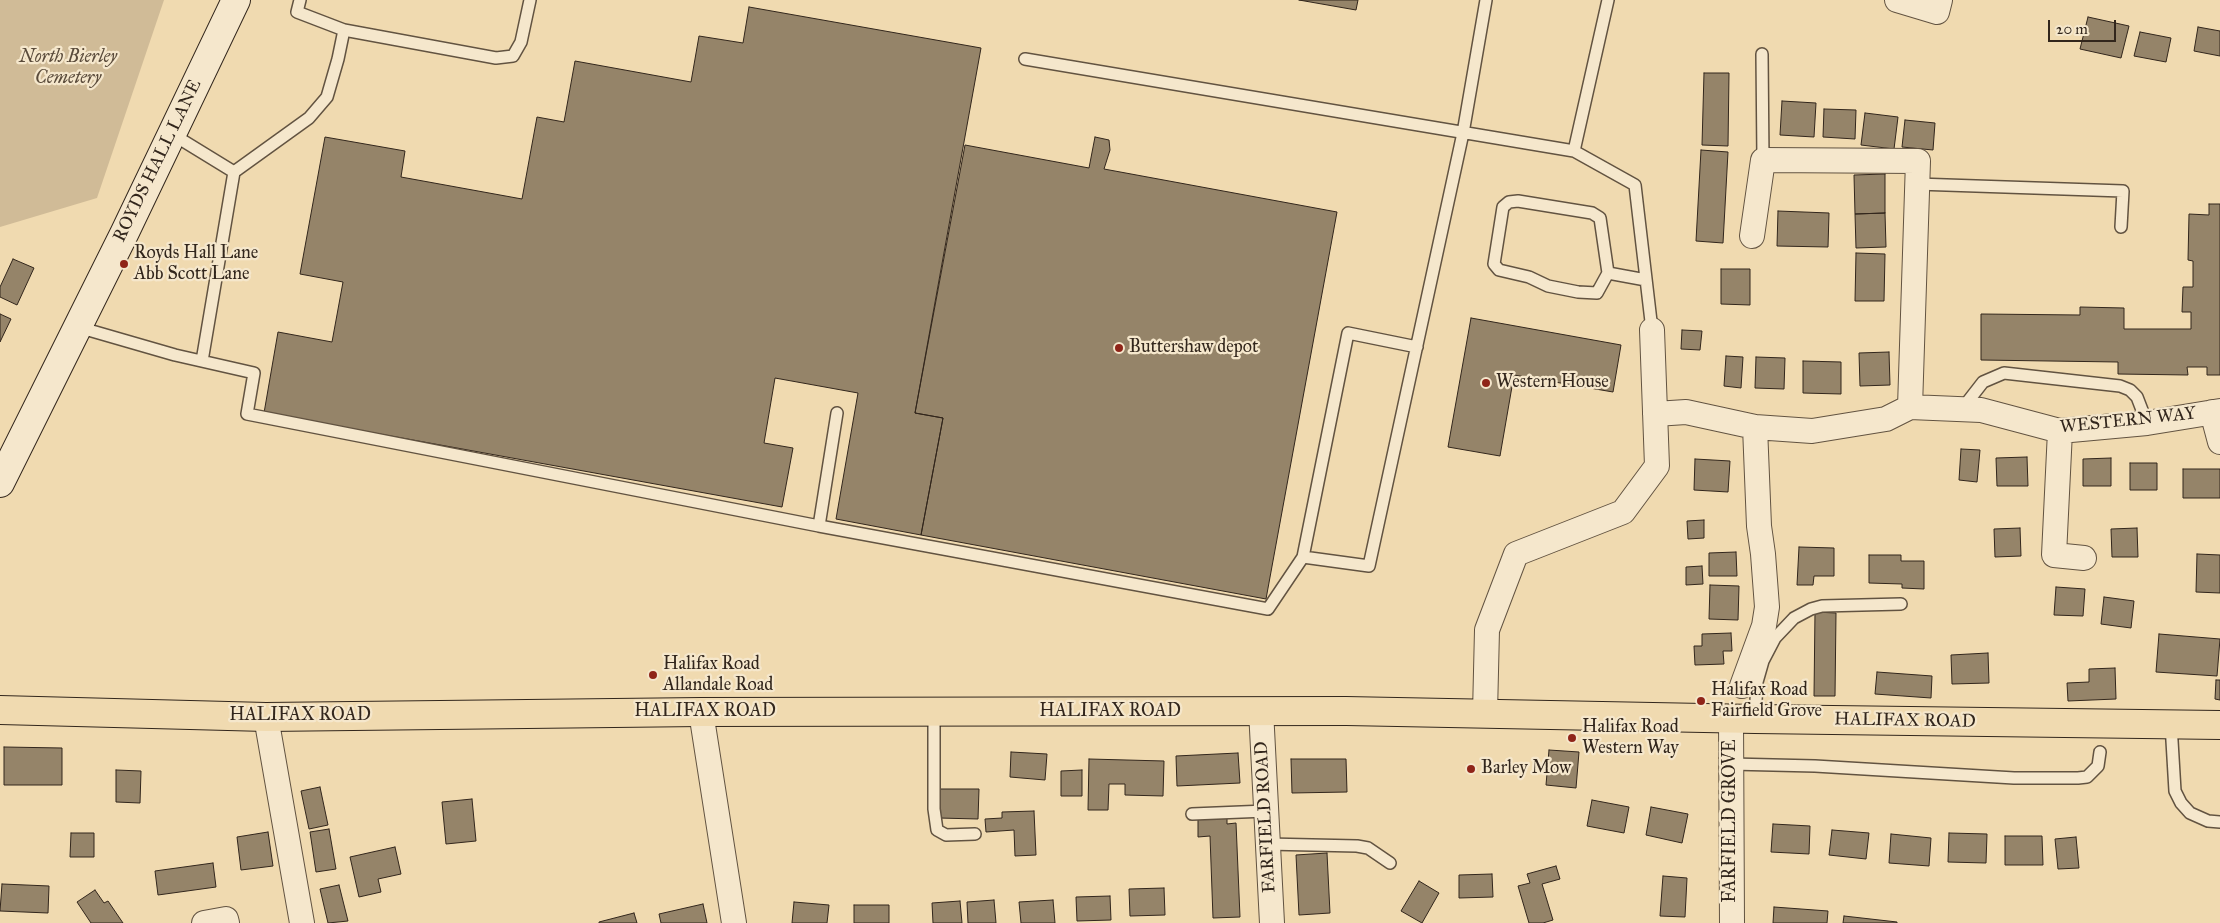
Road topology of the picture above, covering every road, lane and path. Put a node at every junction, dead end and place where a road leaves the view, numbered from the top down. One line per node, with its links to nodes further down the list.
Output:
1 (236, 0): 12 (street, ROYDS HALL LANE)
2 (300, 0): 8 (lane)
3 (530, 0): 8 (lane)
4 (1486, 0): 11 (lane)
5 (1608, 0): 13 (lane)
6 (1897, 0): 7 (street)
7 (1940, 0)
8 (344, 30): 15 (lane)
9 (1762, 54): 14 (lane)
10 (1025, 59): 11 (lane)
11 (1463, 133): 13 (lane); 23 (lane)
12 (172, 134): 15 (lane); 21 (street, ROYDS HALL LANE)
13 (1574, 151): 20 (lane)
14 (1763, 160): 16 (street); 18 (street)
15 (234, 172): 24 (lane)
16 (1917, 184): 17 (lane); 25 (street)
17 (2121, 227)
18 (1752, 236)
19 (1608, 274): 19 (lane); 20 (lane)
20 (1646, 280): 22 (lane)
21 (76, 327): 24 (lane); 34 (street, ROYDS HALL LANE)
22 (1652, 330): 29 (street)
23 (1417, 347): 36 (lane); 36 (lane)
24 (202, 361): 35 (lane)
25 (1910, 407): 26 (street, WESTERN WAY); 31 (street)
26 (1962, 409): 30 (lane); 32 (street, WESTERN WAY)
27 (2216, 412): 30 (street, WESTERN WAY); 33 (street)
28 (837, 413): 35 (lane)
29 (1655, 414): 31 (street); 44 (street)
30 (2147, 423): 32 (street, WESTERN WAY)
31 (1755, 427): 39 (street)
32 (2060, 431): 37 (street)
33 (2220, 442)
34 (0, 483)
35 (818, 526): 36 (lane)
36 (1304, 557)
37 (2084, 558)
38 (1901, 604): 46 (lane)
39 (1742, 686)
40 (0, 710): 45 (highway, HALIFAX ROAD)
41 (1260, 710): 43 (highway, HALIFAX ROAD); 44 (highway, HALIFAX ROAD); 51 (street, FARFIELD ROAD)
42 (701, 712): 43 (highway, HALIFAX ROAD); 45 (highway, HALIFAX ROAD); 60 (street)
43 (934, 713): 54 (lane)
44 (1485, 713): 46 (highway, HALIFAX ROAD)
45 (266, 717): 59 (street)
46 (1743, 719): 47 (highway, HALIFAX ROAD); 50 (street, FARFIELD GROVE)
47 (2171, 724): 48 (highway, HALIFAX ROAD); 53 (lane)
48 (2220, 725)
49 (2100, 752): 50 (lane)
50 (1731, 764): 62 (street, FARFIELD GROVE)
51 (1266, 811): 52 (lane); 55 (street, FARFIELD ROAD)
52 (1192, 814)
53 (2220, 822)
54 (975, 834)
55 (1268, 844): 56 (lane); 61 (street, FARFIELD ROAD)
56 (1390, 863)
57 (204, 923): 58 (street)
58 (227, 923)
59 (302, 923)
60 (734, 923)
61 (1272, 923)
62 (1732, 923)

